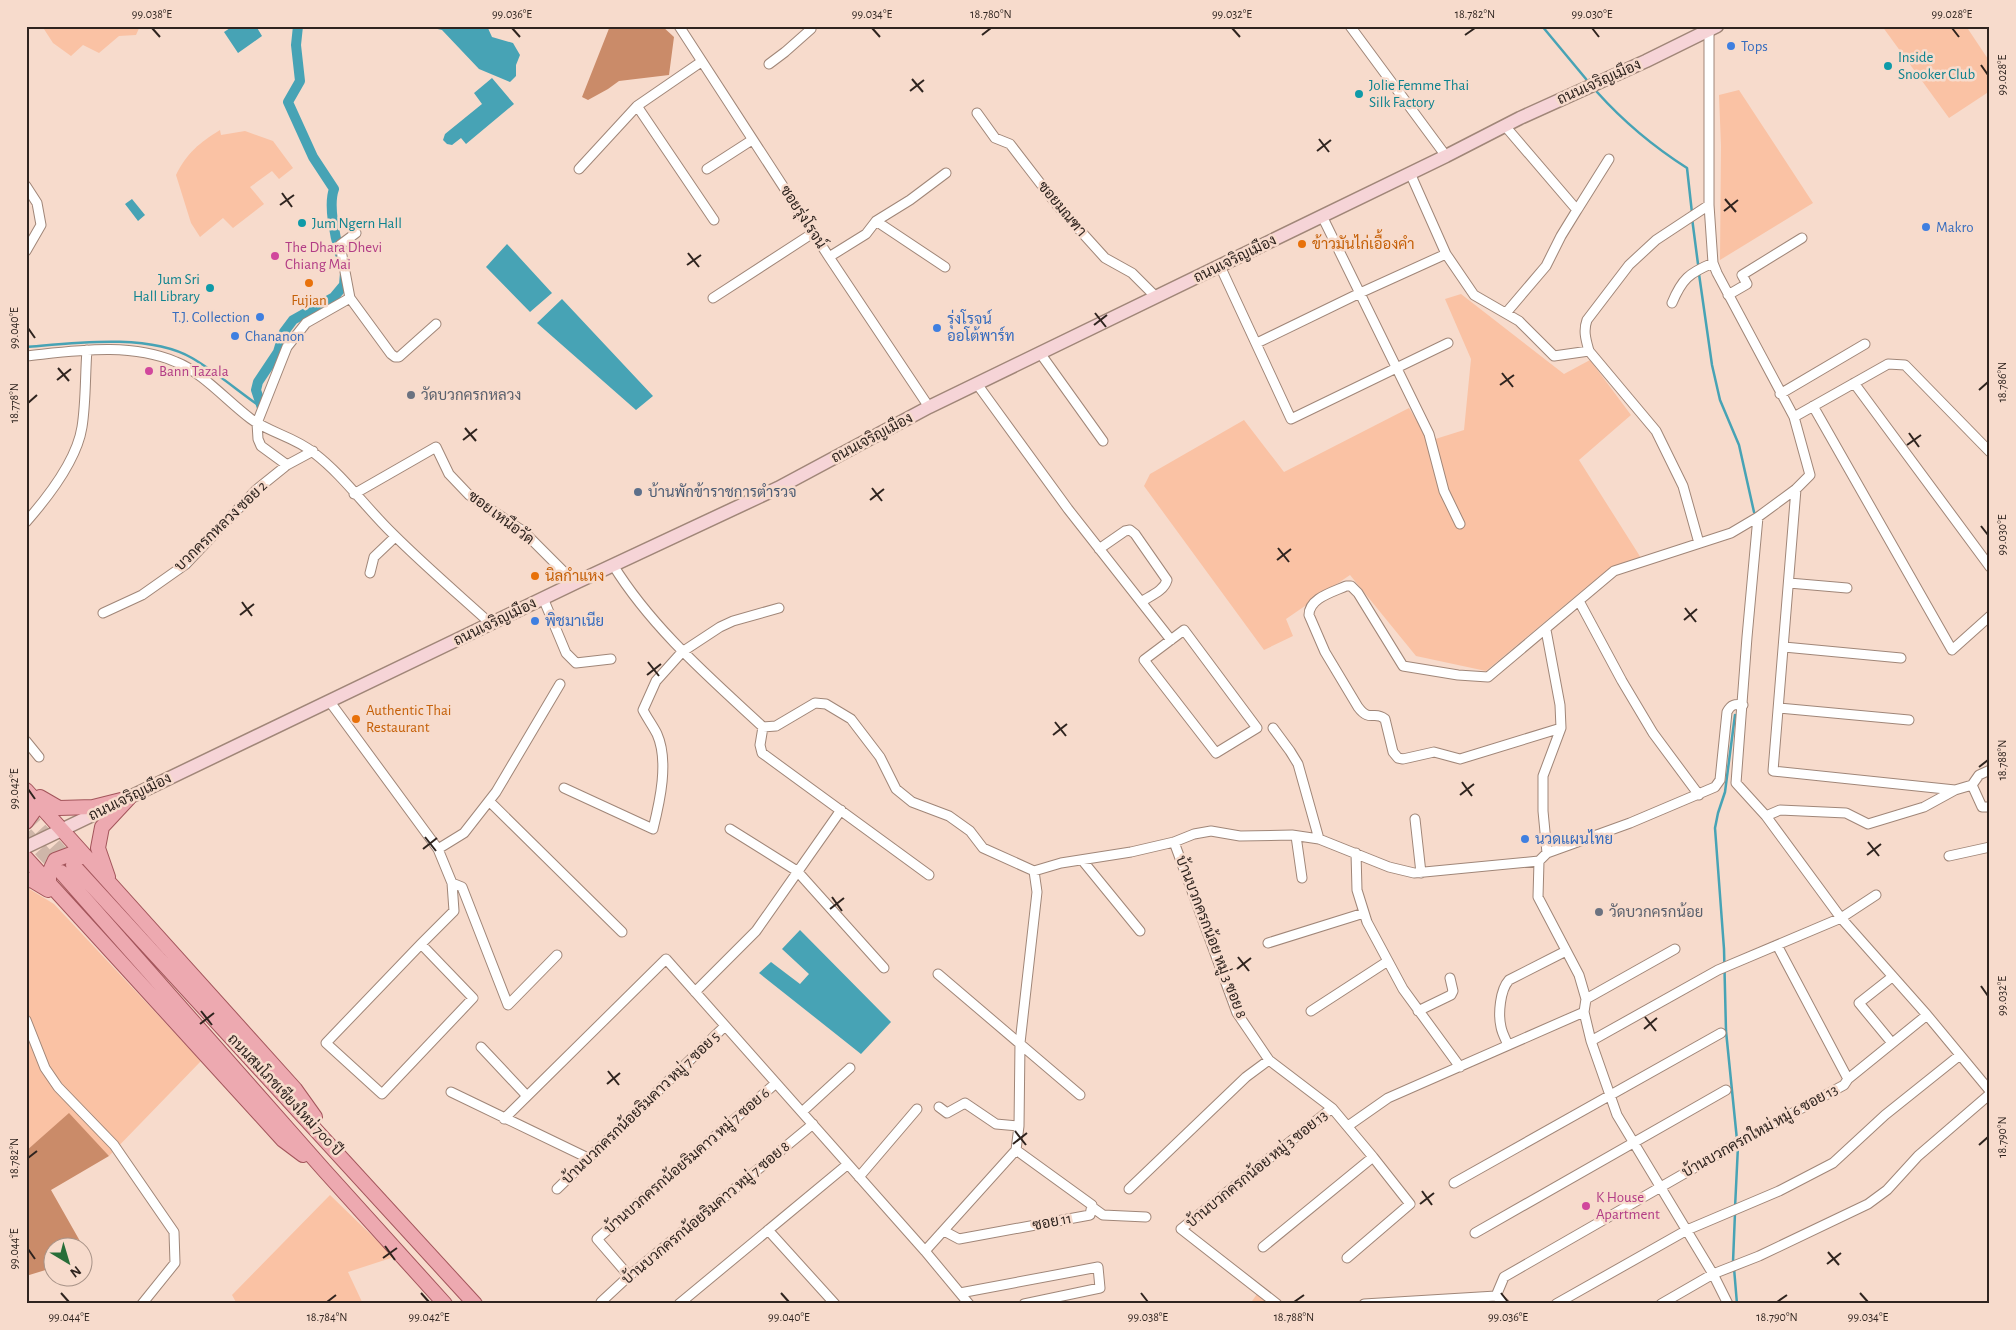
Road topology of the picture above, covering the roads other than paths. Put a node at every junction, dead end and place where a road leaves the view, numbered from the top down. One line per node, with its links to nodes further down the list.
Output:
1 (679, 26): 5 (street, ซอยรุ่งโรจน์)
2 (810, 26): 6 (street)
3 (1350, 26): 11 (street)
4 (1713, 28): 9 (main road, ถนนเจริญเมือง); 18 (street)
5 (701, 62): 7 (street); 10 (street, ซอยรุ่งโรจน์)
6 (770, 64)
7 (638, 106): 13 (street); 21 (street)
8 (977, 113): 34 (street, ซอยมณฑา)
9 (1505, 126): 11 (main road, ถนนเจริญเมือง); 19 (street)
10 (752, 140): 14 (street); 24 (street, ซอยรุ่งโรจน์)
11 (1446, 156): 16 (main road, ถนนเจริญเมือง)
12 (1609, 159): 19 (street)
13 (579, 169)
14 (707, 169)
15 (946, 173): 22 (street)
16 (1410, 173): 20 (main road, ถนนเจริญเมือง); 27 (street)
17 (26, 186): 26 (street)
18 (1709, 204): 29 (street); 44 (street)
19 (1577, 210): 38 (street)
20 (1322, 216): 30 (main road, ถนนเจริญเมือง); 32 (street)
21 (714, 220)
22 (876, 221): 28 (street); 31 (street)
23 (356, 233): 35 (street)
24 (813, 233): 28 (street, ซอยรุ่งโรจน์); 36 (street)
25 (1802, 238): 33 (street)
26 (26, 251)
27 (1446, 254): 32 (street); 38 (street)
28 (829, 257): 52 (street, ซอยรุ่งโรจน์)
29 (1713, 263): 33 (street); 37 (street)
30 (1220, 266): 34 (main road, ถนนเจริญเมือง); 40 (street)
31 (944, 267)
32 (1360, 292): 40 (street); 47 (street)
33 (1728, 295): 50 (street)
34 (1156, 297): 45 (main road, ถนนเจริญเมือง)
35 (350, 298): 39 (street); 54 (street)
36 (713, 298)
37 (1672, 303)
38 (1506, 313): 44 (street)
39 (436, 324)
40 (1257, 343): 47 (street)
41 (1448, 343): 47 (street)
42 (1865, 344): 50 (street)
43 (87, 350): 46 (street); 54 (street); 62 (street)
44 (1588, 351): 65 (street)
45 (1040, 354): 49 (main road, ถนนเจริญเมือง); 55 (street)
46 (26, 356)
47 (1396, 368): 63 (street)
48 (1854, 383): 51 (street); 57 (street); 68 (street)
49 (977, 384): 52 (main road, ถนนเจริญเมือง); 66 (street)
50 (1780, 394): 53 (street)
51 (1812, 406): 53 (street); 78 (street)
52 (929, 407): 67 (main road, ถนนเจริญเมือง)
53 (1794, 418): 59 (street)
54 (257, 424): 56 (street); 58 (street)
55 (1103, 441)
56 (313, 451): 58 (street, บวกครกหลวง ซอย 2); 60 (street)
57 (1990, 452)
58 (287, 465): 77 (street, บวกครกหลวง ซอย 2)
59 (1796, 489): 61 (street); 70 (street)
60 (354, 494): 64 (street); 71 (street, ซอย เหนือวัด)
61 (1758, 517): 65 (street); 88 (street)
62 (26, 522)
63 (1460, 524)
64 (396, 537): 69 (street); 79 (street)
65 (1699, 543): 74 (street)
66 (1099, 549): 75 (street); 75 (street)
67 (613, 565): 71 (main road, ถนนเจริญเมือง); 83 (street)
68 (1990, 567)
69 (370, 573)
70 (1790, 582): 72 (street); 82 (street)
71 (575, 583): 73 (main road, ถนนเจริญเมือง)
72 (1847, 588)
73 (543, 598): 79 (main road, ถนนเจริญเมือง); 85 (street)
74 (1579, 601): 80 (street); 101 (street)
75 (1141, 602): 81 (street)
76 (779, 608): 83 (street)
77 (102, 613)
78 (1990, 616)
79 (491, 624): 87 (main road, ถนนเจริญเมือง)
80 (1546, 630): 93 (street); 93 (street)
81 (1171, 640): 81 (street)
82 (1784, 647): 84 (street); 89 (street)
83 (682, 652): 91 (street); 98 (street)
84 (1901, 658)
85 (611, 659)
86 (560, 684): 104 (street)
87 (330, 702): 102 (main road, ถนนเจริญเมือง); 117 (street)
88 (1743, 705): 101 (street); 107 (street)
89 (1779, 708): 90 (street); 100 (street)
90 (1909, 720)
91 (763, 727): 106 (street); 126 (street)
92 (1273, 728): 113 (street)
93 (1561, 728): 119 (street)
94 (26, 741): 95 (street)
95 (39, 757)
96 (1990, 770): 97 (street)
97 (1972, 785): 100 (street); 105 (street)
98 (564, 788)
99 (26, 789): 102 (main road); 103 (main road)
100 (1955, 790): 107 (street)
101 (1699, 795): 119 (street)
102 (129, 798): 110 (main road, ถนนเจริญเมือง); 131 (main road)
103 (36, 801): 109 (main road); 110 (main road)
104 (489, 801): 117 (street); 139 (street)
105 (1990, 807)
106 (841, 810): 125 (street); 128 (street)
107 (1766, 816): 137 (street)
108 (1416, 819): 127 (street)
109 (26, 822)
110 (64, 829): 115 (main road, ถนนเจริญเมือง); 122 (main road)
111 (730, 830): 125 (street)
112 (1296, 836): 113 (street); 114 (street); 129 (street)
113 (1319, 839): 118 (street)
114 (1174, 842): 123 (street); 166 (street, บ้านบวกครกน้อย หมู่ 3 ซอย 8)
115 (26, 847)
116 (1990, 847): 120 (street)
117 (438, 848): 132 (street)
118 (1356, 853): 127 (street); 136 (street)
119 (1547, 853): 124 (street)
120 (1949, 856)
121 (26, 858): 133 (main road)
122 (87, 858): 131 (main road); 133 (main road)
123 (1082, 860): 126 (street); 138 (street)
124 (1539, 861): 127 (street); 144 (street)
125 (797, 871): 147 (street); 151 (street)
126 (1034, 871): 161 (street)
127 (1421, 873)
128 (929, 875)
129 (1302, 878)
130 (26, 879): 135 (main road)
131 (109, 880): 187 (main road)
132 (452, 883): 141 (street); 145 (street)
133 (49, 885): 135 (main road)
134 (1876, 895): 137 (street)
135 (68, 902): 191 (main road)
136 (1364, 913): 140 (street); 146 (street)
137 (1841, 918): 142 (street); 149 (street)
138 (1140, 931)
139 (622, 932)
140 (1268, 943)
141 (421, 944): 141 (street)
142 (1777, 945): 160 (street); 169 (street)
143 (1676, 950): 152 (street)
144 (1566, 951): 152 (street); 163 (street)
145 (557, 955)
146 (1388, 960): 153 (street); 154 (street)
147 (884, 968)
148 (938, 974): 161 (street)
149 (1892, 977): 156 (street); 162 (street)
150 (1450, 978): 153 (street)
151 (695, 992): 158 (street); 176 (street)
152 (1586, 999): 155 (street)
153 (1418, 1010): 167 (street)
154 (1311, 1011)
155 (1584, 1012): 160 (street); 163 (street)
156 (1927, 1015): 162 (street, บ้านบวกครกใหม่ หมู่ 6 ซอย 13); 165 (street)
157 (26, 1020): 210 (street)
158 (726, 1026): 170 (street); 189 (street, บ้านบวกครกน้อยริมคาว หมู่ 7 ซอย 5)
159 (1721, 1033): 174 (street)
160 (1591, 1041): 174 (street)
161 (1020, 1043): 175 (street); 183 (street)
162 (1892, 1043): 169 (street, บ้านบวกครกใหม่ หมู่ 6 ซอย 13)
163 (1508, 1045): 167 (street)
164 (481, 1047): 176 (street)
165 (1960, 1055): 173 (street); 200 (street)
166 (1269, 1060): 178 (street, บ้านบวกครกน้อย หมู่ 3 ซอย 8); 196 (street)
167 (1460, 1067): 184 (street)
168 (850, 1068): 180 (street)
169 (1848, 1079): 194 (street, บ้านบวกครกใหม่ หมู่ 6 ซอย 13)
170 (776, 1083): 180 (street); 207 (street, บ้านบวกครกน้อยริมคาว หมู่ 7 ซอย 6)
171 (1726, 1090): 185 (street)
172 (451, 1092): 181 (street)
173 (1990, 1092): 206 (street)
174 (1610, 1094): 185 (street); 193 (street)
175 (1080, 1095)
176 (527, 1096): 181 (street)
177 (939, 1106): 183 (street)
178 (1332, 1108): 184 (street, บ้านบวกครกน้อย หมู่ 3 ซอย 8); 218 (street, บ้านบวกครกน้อย หมู่ 3 ซอย 13)
179 (917, 1109): 192 (street)
180 (802, 1112): 182 (street)
181 (504, 1119): 189 (street)
182 (813, 1124): 190 (street); 207 (street, บ้านบวกครกน้อยริมคาว หมู่ 7 ซอย 8)
183 (1019, 1126): 186 (street)
184 (1348, 1126): 188 (street, บ้านบวกครกน้อย หมู่ 3 ซอย 8)
185 (1633, 1142): 194 (street); 202 (street)
186 (1016, 1150): 197 (street, ซอย 11); 201 (street)
187 (340, 1155): 191 (main road, ถนนสมโภชเชียงใหม่ 700 ปี); 212 (main road, ถนนสมโภชเชียงใหม่ 700 ปี)
188 (1374, 1157): 203 (street); 205 (street, บ้านบวกครกน้อย หมู่ 3 ซอย 8)
189 (588, 1158): 195 (street, บ้านบวกครกน้อยริมคาว หมู่ 7 ซอย 5)
190 (848, 1164): 192 (street); 199 (street)
191 (324, 1170): 211 (main road, ถนนสมโภชเชียงใหม่ 700 ปี)
192 (859, 1176): 204 (street)
193 (1454, 1183)
194 (1660, 1187): 200 (street); 209 (street, บ้านบวกครกใหม่ หมู่ 6 ซอย 13)
195 (557, 1189)
196 (1129, 1189)
197 (1092, 1207): 198 (street); 201 (street, ซอย 11)
198 (1146, 1218)
199 (768, 1230): 214 (street); 215 (street)
200 (1687, 1230): 206 (street); 221 (street)
201 (944, 1231): 204 (street)
202 (1475, 1233)
203 (1263, 1247)
204 (925, 1251): 208 (street)
205 (1347, 1258)
206 (1713, 1274): 222 (street); 223 (street)
207 (630, 1276): 213 (street, บ้านบวกครกน้อยริมคาว หมู่ 7 ซอย 8)
208 (960, 1293): 216 (street); 217 (street)
209 (1496, 1296): 219 (street); 220 (street)
210 (142, 1304)
211 (445, 1304)
212 (475, 1304)
213 (601, 1304)
214 (679, 1304)
215 (835, 1304)
216 (970, 1304)
217 (1024, 1304)
218 (1277, 1304)
219 (1364, 1304)
220 (1505, 1304)
221 (1556, 1304)
222 (1661, 1304)
223 (1728, 1304)

